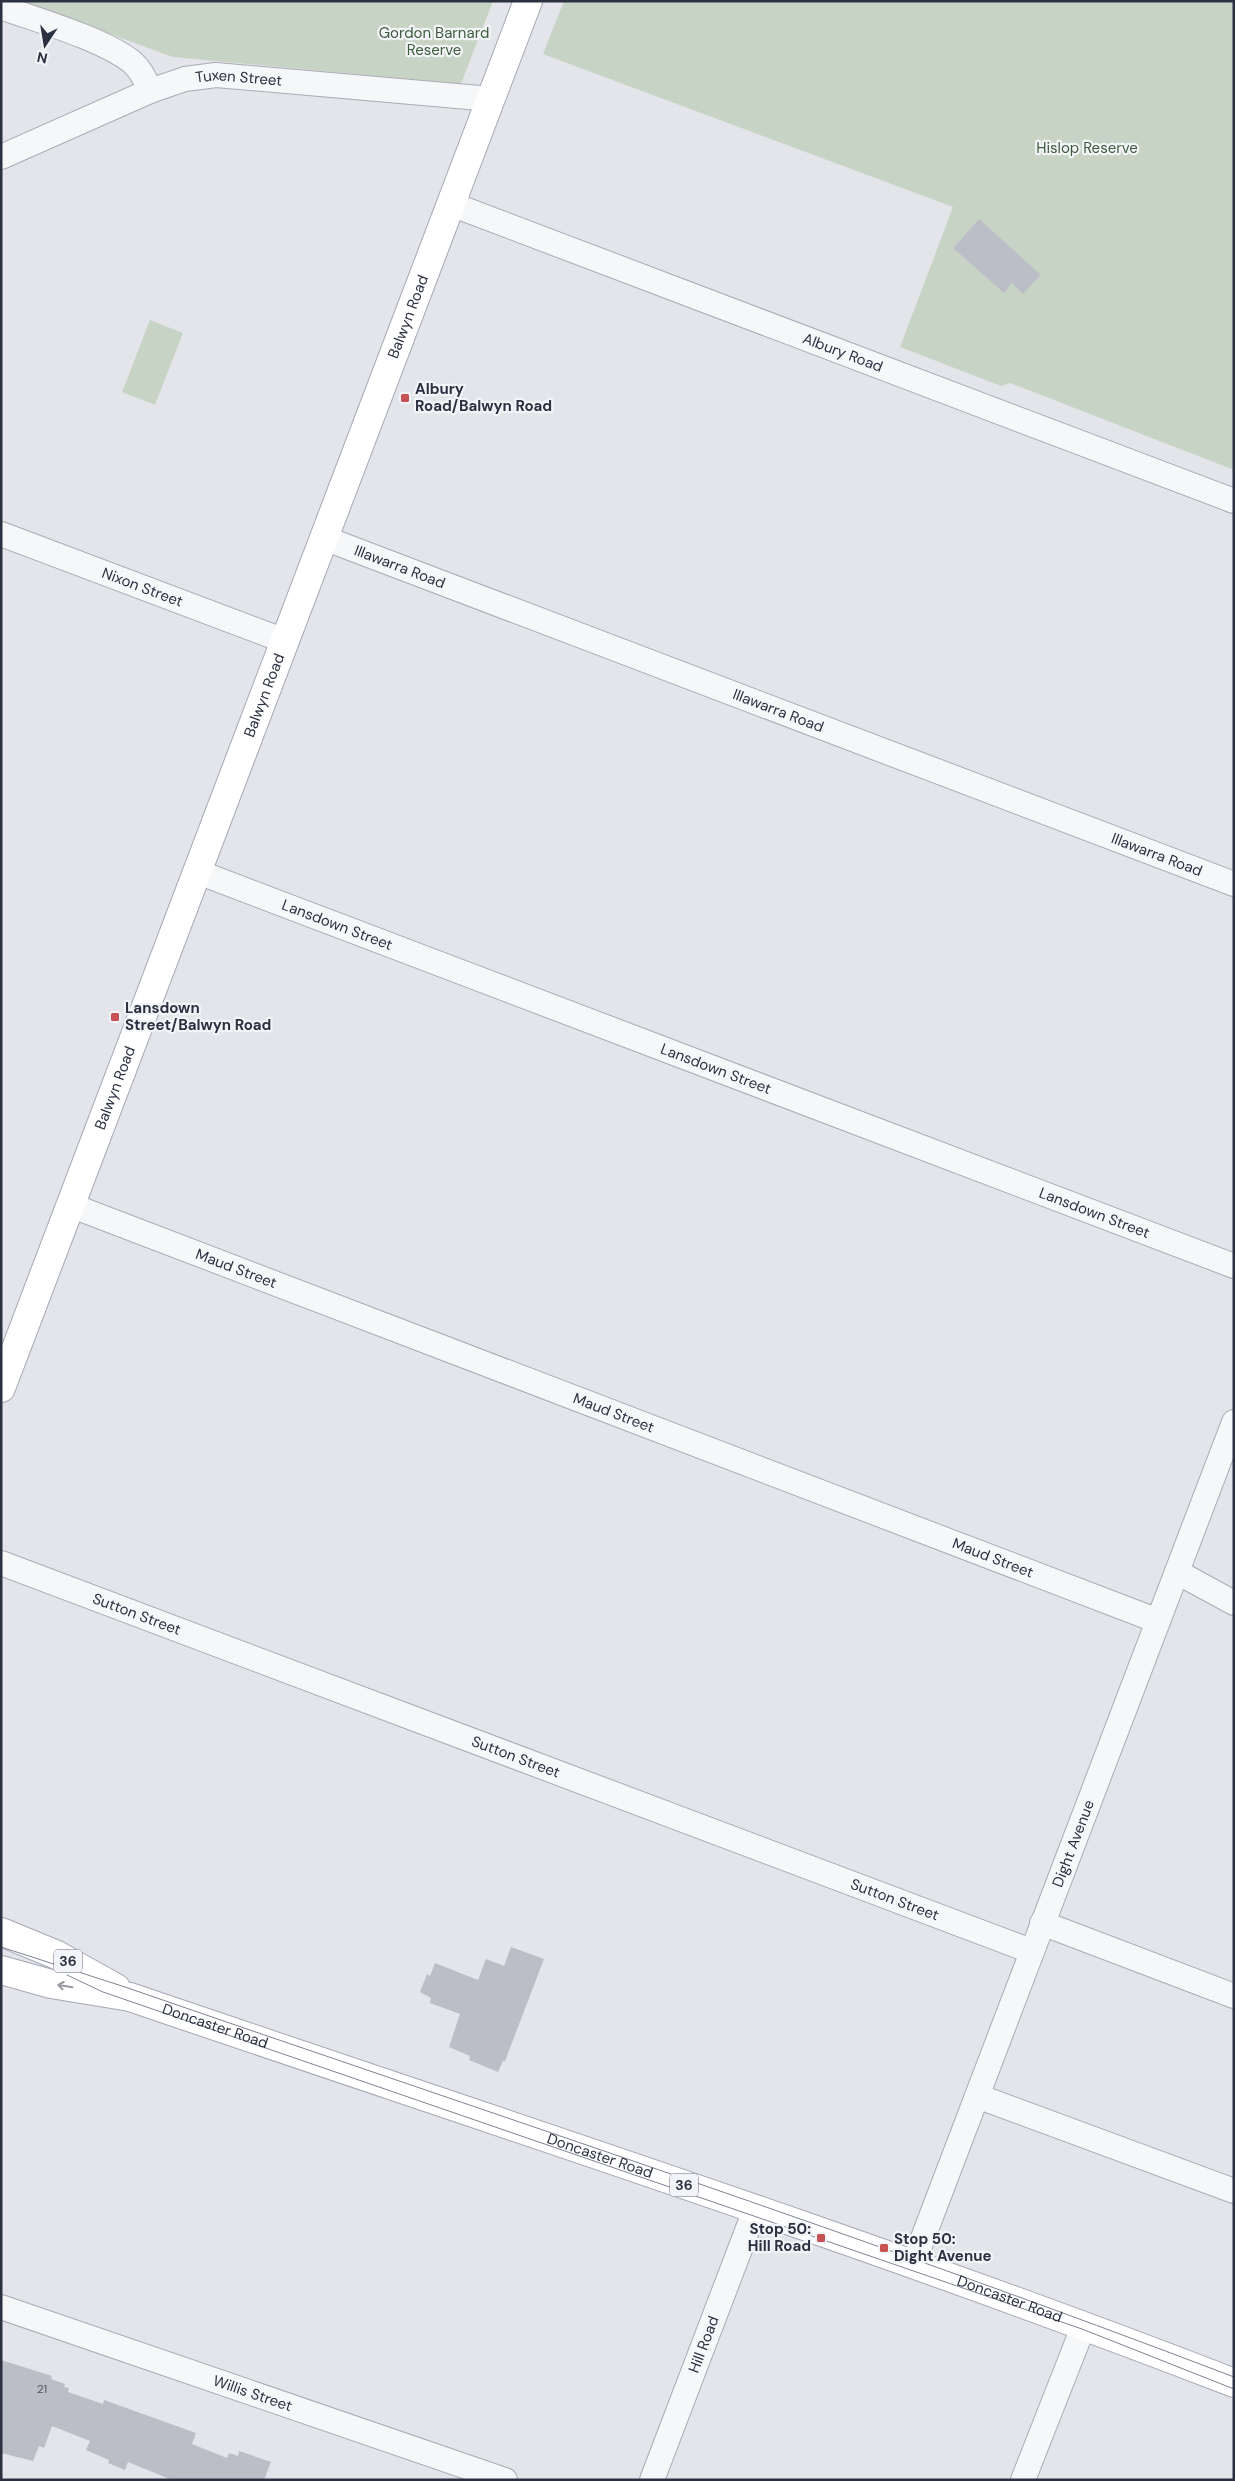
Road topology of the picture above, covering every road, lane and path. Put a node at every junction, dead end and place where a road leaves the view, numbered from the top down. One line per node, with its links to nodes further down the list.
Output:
1 (528, 1): 4 (main road, Balwyn Road)
2 (1, 7): 3 (street)
3 (150, 91): 4 (street, Tuxen Street); 5 (street, Tuxen Street)
4 (491, 99): 6 (main road, Balwyn Road)
5 (1, 157)
6 (451, 204): 7 (street, Albury Road); 9 (main road, Balwyn Road)
7 (1234, 501)
8 (1, 534): 10 (street, Nixon Street)
9 (324, 538): 10 (main road, Balwyn Road); 12 (street, Illawarra Road)
10 (285, 641): 11 (main road, Balwyn Road)
11 (198, 872): 13 (main road, Balwyn Road); 14 (street, Lansdown Street)
12 (1234, 884)
13 (70, 1205): 15 (main road, Balwyn Road); 20 (street, Maud Street)
14 (1234, 1266)
15 (1, 1388)
16 (1234, 1422): 18 (street, Dight Avenue)
17 (1, 1563): 23 (street, Sutton Street)
18 (1173, 1581): 19 (street); 20 (street, Dight Avenue)
19 (1230, 1602)
20 (1158, 1621): 21 (street, Dight Avenue)
21 (1042, 1923): 23 (street, Dight Avenue); 25 (street)
22 (1, 1932): 26 (main road, Doncaster Road / 36)
23 (1032, 1951): 27 (street, Dight Avenue)
24 (1, 1970): 26 (main road, Doncaster Road / 36, one-way to 24)
25 (1234, 1996)
26 (130, 1997): 29 (main road, Doncaster Road / 36)
27 (977, 2096): 28 (street); 30 (street, Dight Avenue)
28 (1234, 2191)
29 (755, 2210): 30 (main road, Doncaster Road / 36); 35 (street, Hill Road)
30 (913, 2264): 32 (main road, Doncaster Road / 36)
31 (1, 2307): 34 (street, Willis Street)
32 (1084, 2325): 33 (main road, Doncaster Road / 36); 36 (street)
33 (1234, 2383)
34 (505, 2480)
35 (652, 2480)
36 (1024, 2480)

